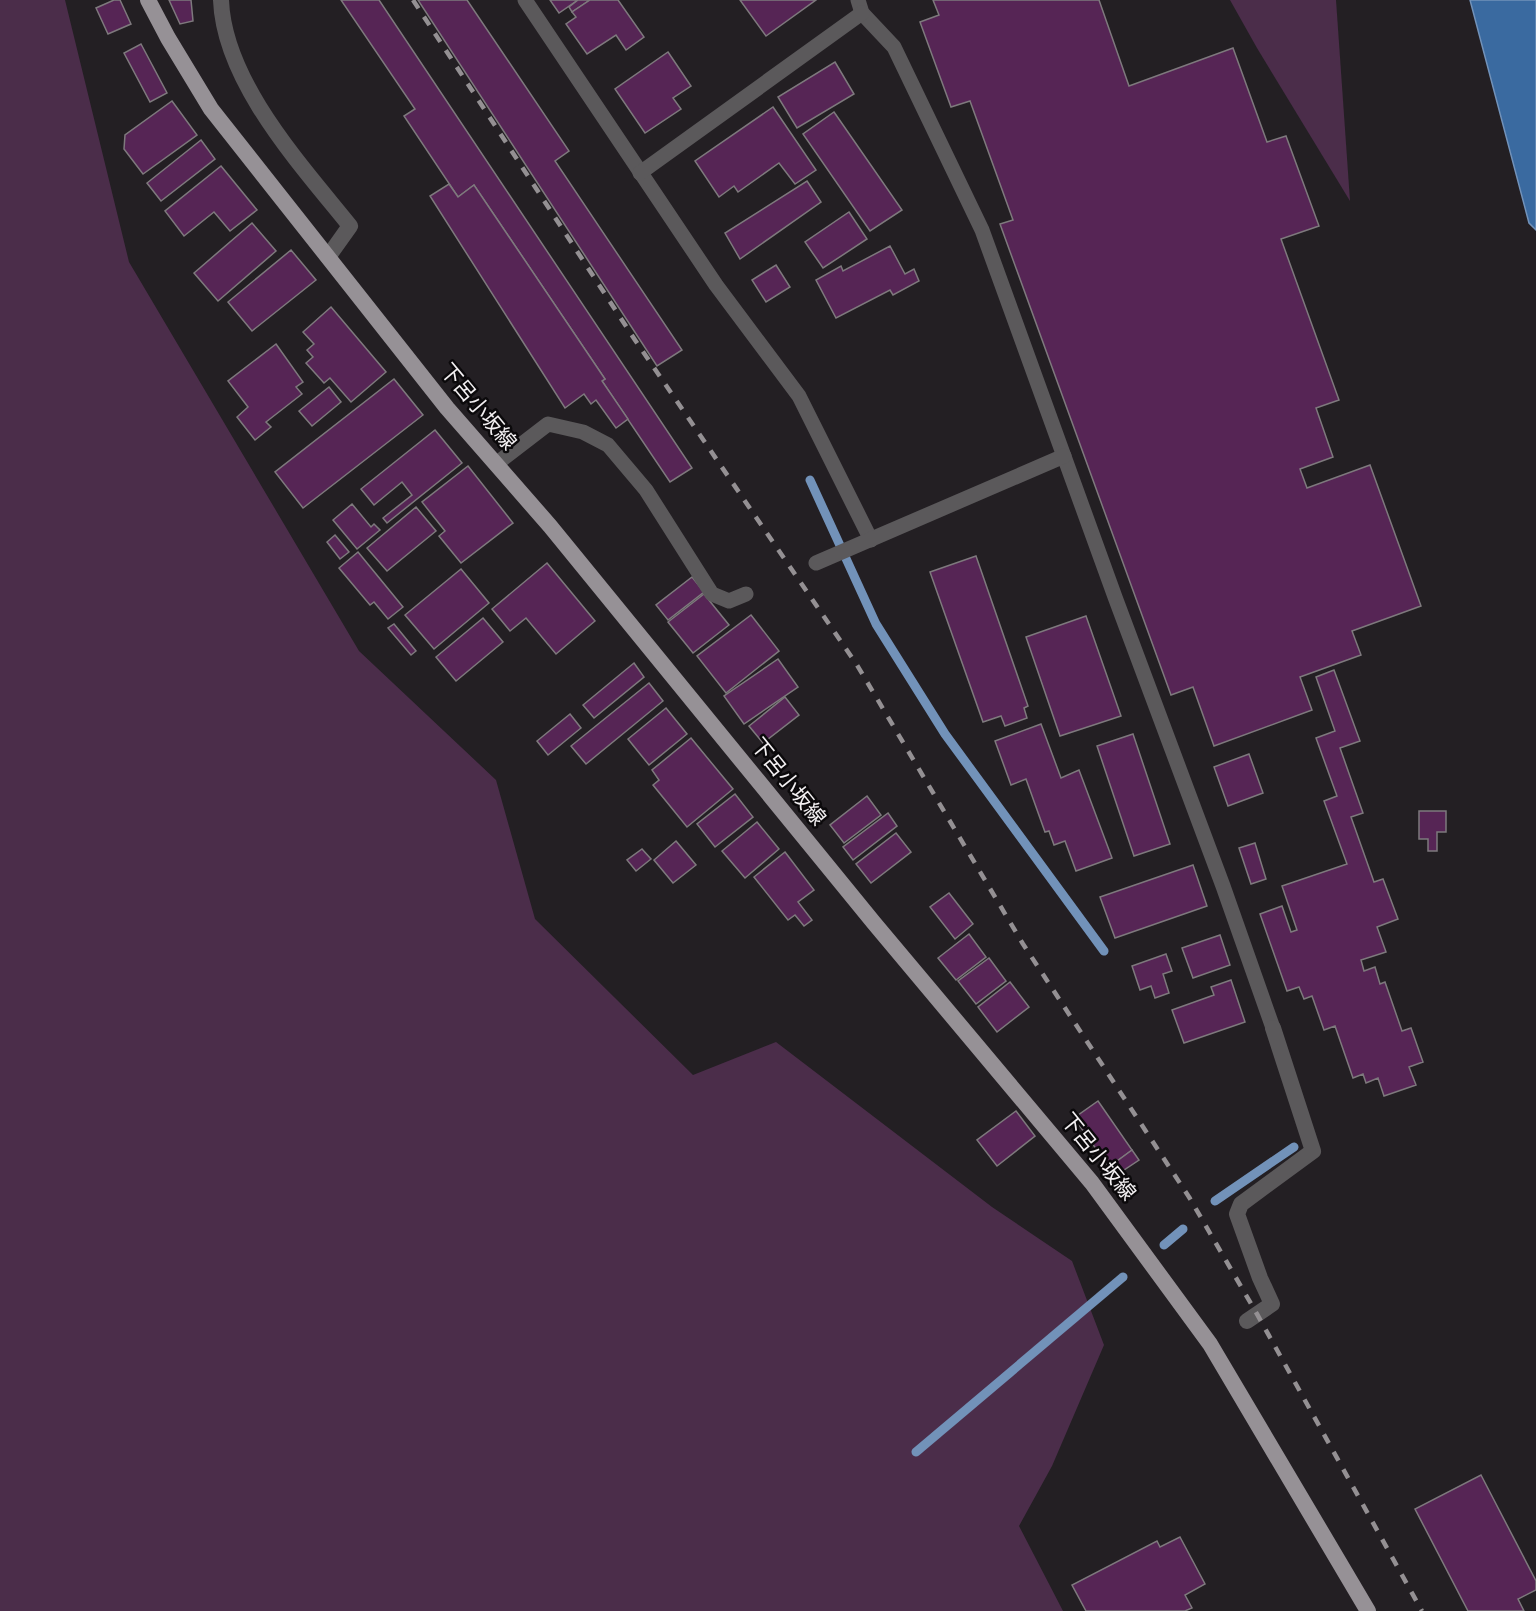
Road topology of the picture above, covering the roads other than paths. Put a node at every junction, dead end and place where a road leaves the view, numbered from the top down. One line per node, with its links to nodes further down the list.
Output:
1 (148, 0): 6 (main road, 下呂小坂線)
2 (221, 0): 6 (street)
3 (525, 0): 5 (lane)
4 (860, 6): 5 (lane); 7 (lane)
5 (640, 173): 9 (lane)
6 (328, 257): 8 (main road, 下呂小坂線)
7 (1064, 456): 9 (lane); 12 (lane)
8 (496, 464): 11 (lane); 14 (main road, 下呂小坂線)
9 (871, 540): 10 (lane)
10 (816, 563)
11 (746, 594)
12 (1273, 1028): 13 (street)
13 (1247, 1321)
14 (1368, 1611)

